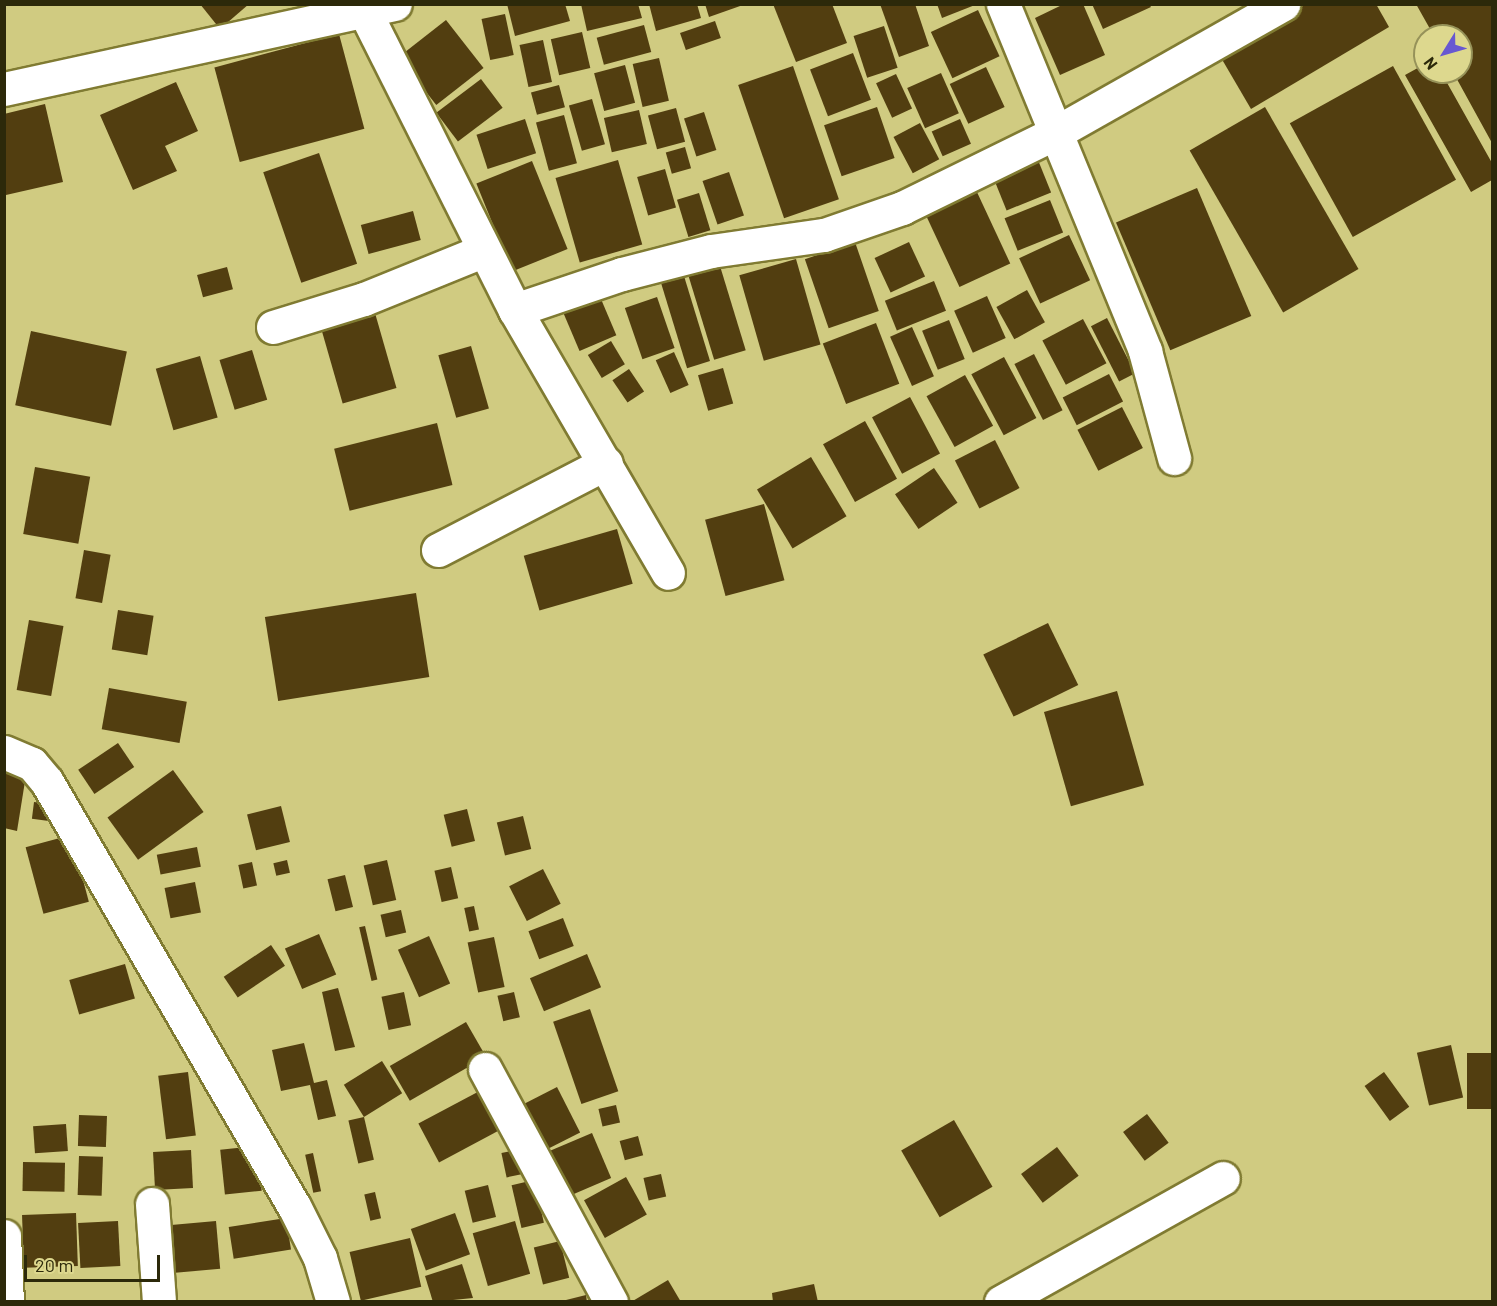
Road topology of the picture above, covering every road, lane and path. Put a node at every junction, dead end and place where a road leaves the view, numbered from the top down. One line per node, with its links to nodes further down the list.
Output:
1 (1004, 4): 5 (street)
2 (1283, 4): 5 (street)
3 (380, 8): 4 (street); 6 (street)
4 (4, 89)
5 (1057, 132): 7 (street); 9 (street)
6 (482, 251): 7 (street); 8 (street)
7 (515, 310): 10 (street)
8 (273, 327)
9 (1174, 458)
10 (606, 463): 11 (street); 12 (street)
11 (438, 550)
12 (668, 573)
13 (4, 752): 20 (street)
14 (485, 1069): 21 (street)
15 (1223, 1178): 22 (street)
16 (152, 1204): 19 (street)
17 (4, 1236): 18 (street)
18 (7, 1302)
19 (159, 1302)
20 (333, 1302)
21 (611, 1302)
22 (1001, 1302)

